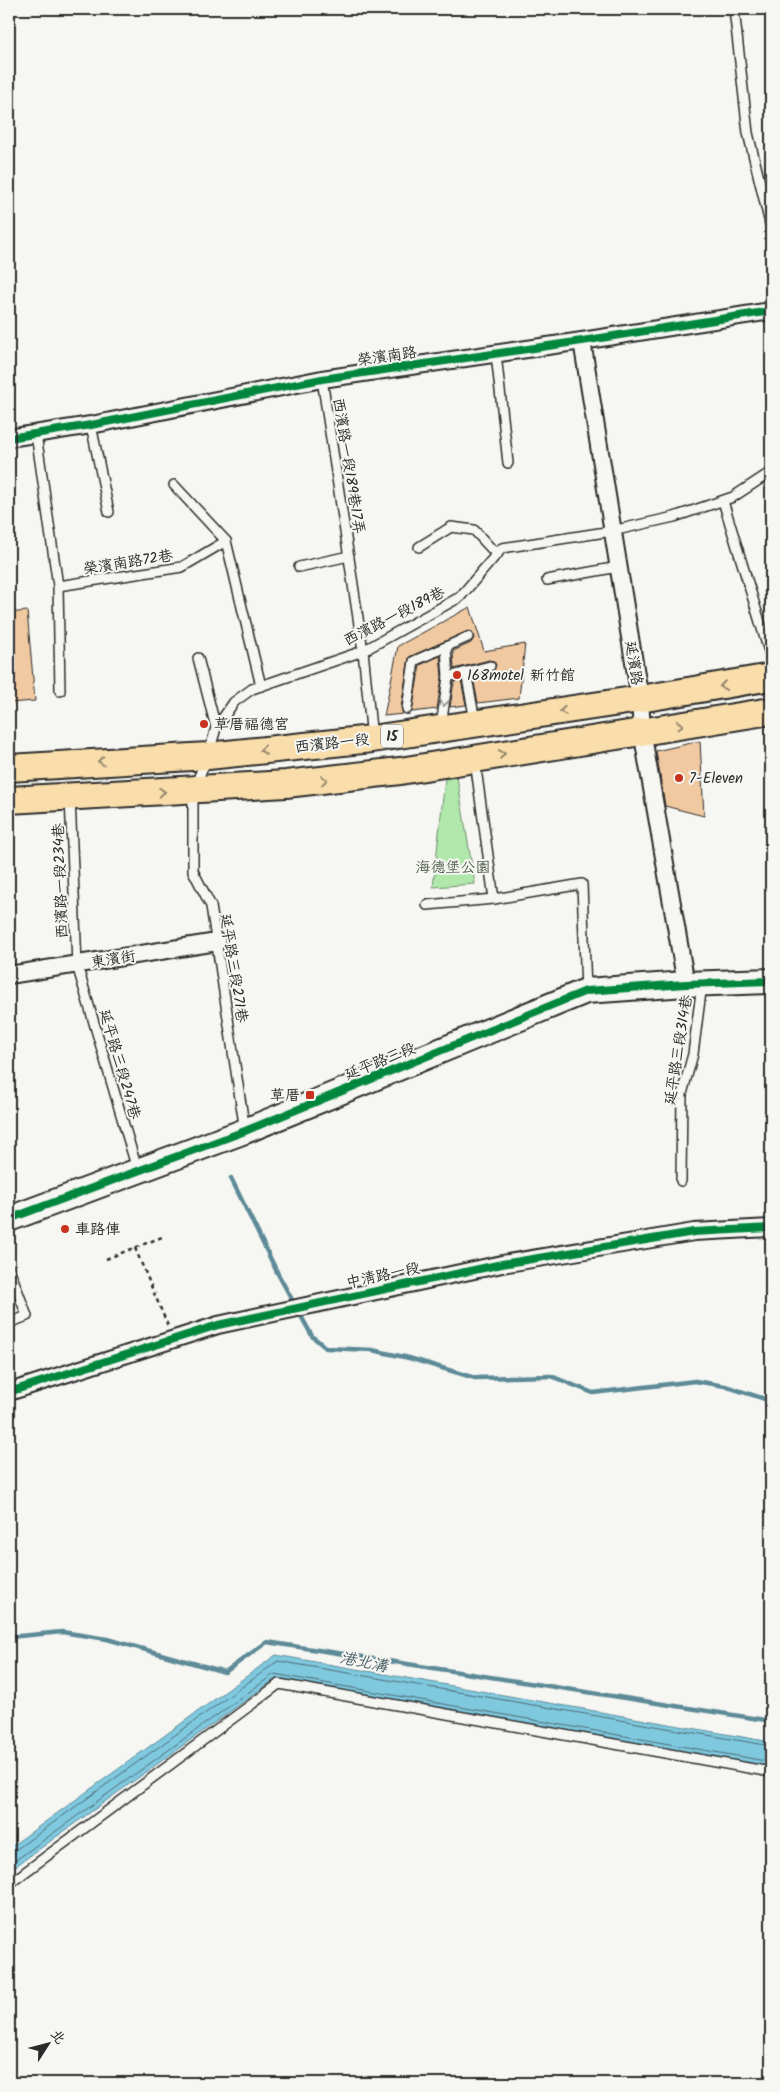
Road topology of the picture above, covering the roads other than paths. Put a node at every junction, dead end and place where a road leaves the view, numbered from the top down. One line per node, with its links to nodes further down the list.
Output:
1 (734, 9): 2 (lane)
2 (771, 228)
3 (771, 311): 4 (street, 榮濱南路)
4 (582, 341): 5 (street, 榮濱南路); 15 (street, 延濱路)
5 (496, 354): 6 (street, 榮濱南路); 10 (lane)
6 (322, 379): 7 (street, 榮濱南路); 19 (lane, 西濱路一段189巷17弄)
7 (91, 425): 8 (street, 榮濱南路); 14 (lane)
8 (36, 434): 9 (street, 榮濱南路); 23 (lane)
9 (9, 438)
10 (508, 464)
11 (771, 472): 13 (lane, 西濱路一段189巷)
12 (174, 485): 16 (lane)
13 (723, 500): 15 (lane, 西濱路一段189巷); 28 (lane)
14 (109, 512)
15 (612, 531): 18 (lane, 西濱路一段189巷); 21 (street, 延濱路)
16 (226, 541): 23 (lane, 榮濱南路72巷); 33 (lane)
17 (419, 547): 18 (lane)
18 (497, 555): 26 (lane, 西濱路一段189巷)
19 (349, 556): 20 (lane, 西濱路一段189巷17弄); 26 (lane, 西濱路一段189巷17弄)
20 (299, 567)
21 (618, 567): 22 (lane); 35 (street, 延濱路)
22 (547, 580)
23 (58, 586): 34 (lane)
24 (468, 637): 25 (lane)
25 (446, 648): 31 (lane); 36 (lane)
26 (363, 651): 33 (lane, 西濱路一段189巷); 42 (lane, 西濱路一段189巷17弄)
27 (198, 658): 39 (lane)
28 (771, 658)
29 (490, 666): 30 (lane)
30 (466, 672): 31 (lane); 38 (lane)
31 (448, 677): 40 (lane, one-way to 40)
32 (771, 677): 35 (main road, 西濱路一段 / 15, one-way to 35)
33 (261, 686): 39 (lane, 西濱路一段189巷)
34 (60, 691)
35 (640, 699): 38 (main road, 西濱路一段 / 15, one-way to 38); 41 (street, 延濱路)
36 (407, 709)
37 (771, 711): 41 (main road, one-way to 37)
38 (476, 724): 40 (main road, 西濱路一段 / 15)
39 (216, 728): 43 (lane, 西濱路一段189巷)
40 (441, 729): 42 (main road, 西濱路一段 / 15)
41 (642, 731): 44 (main road, one-way to 41); 55 (street, 延濱路)
42 (372, 739): 43 (main road, 西濱路一段 / 15, one-way to 43)
43 (208, 756): 45 (main road, 西濱路一段 / 15, one-way to 45); 46 (lane, 延平路三段271巷)
44 (474, 759): 46 (main road, one-way to 44); 49 (lane)
45 (9, 768)
46 (193, 790): 47 (main road, one-way to 46); 51 (lane, 延平路三段271巷)
47 (70, 796): 48 (main road); 52 (lane, 西濱路一段234巷)
48 (9, 800)
49 (494, 899): 50 (lane); 56 (lane)
50 (427, 905)
51 (217, 942): 52 (street, 東濱街); 57 (lane, 延平路三段271巷)
52 (77, 965): 53 (street, 東濱街); 58 (lane, 延平路三段247巷)
53 (9, 975)
54 (771, 981): 55 (street, 延平路三段)
55 (694, 984): 56 (street, 延平路三段); 59 (lane, 延平路三段314巷)
56 (586, 991): 57 (street, 延平路三段)
57 (245, 1131): 58 (street, 延平路三段)
58 (137, 1171): 60 (street, 延平路三段)
59 (681, 1181)
60 (9, 1219)
61 (771, 1228): 64 (street, 中清路一段)
62 (9, 1268): 63 (lane)
63 (9, 1323)
64 (9, 1392)
65 (771, 1772): 66 (lane)
66 (9, 1884)

